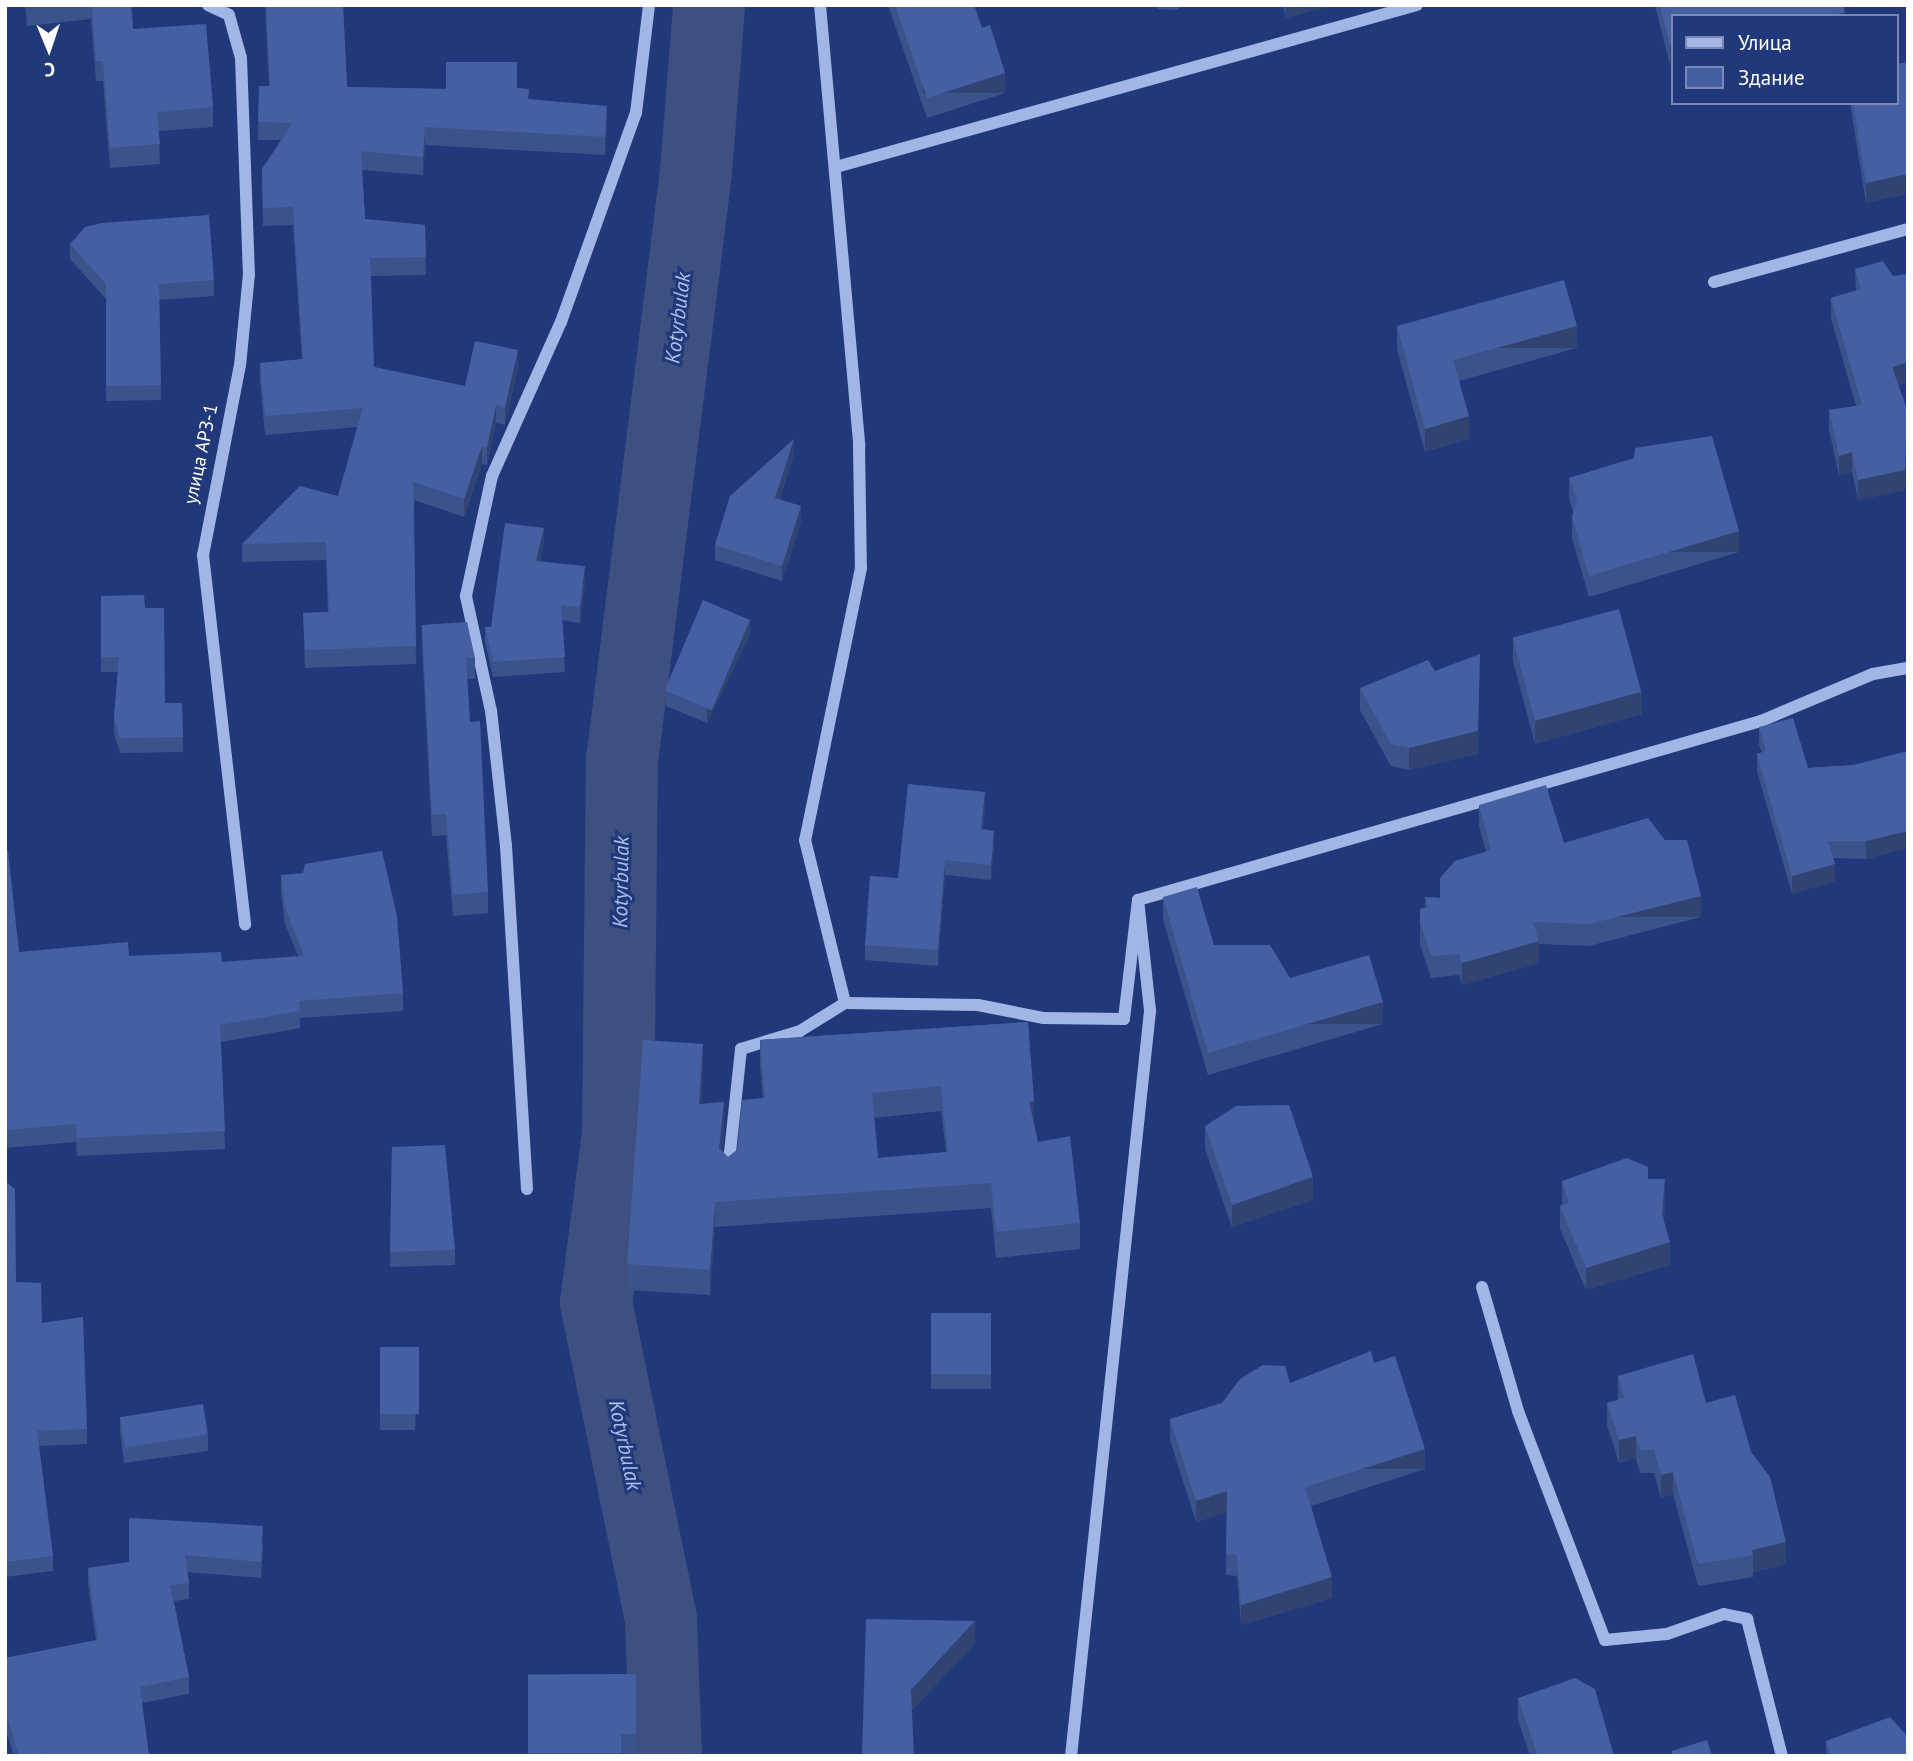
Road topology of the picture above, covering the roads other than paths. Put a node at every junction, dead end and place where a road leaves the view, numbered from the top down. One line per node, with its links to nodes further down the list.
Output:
1 (208, 5): 10 (street, улица АРЗ-1)
2 (649, 5): 13 (street)
3 (820, 5): 5 (street)
4 (1416, 5): 5 (street)
5 (836, 167): 11 (street)
6 (1908, 229): 7 (street)
7 (1714, 282)
8 (1908, 668): 9 (street)
9 (1138, 901): 11 (street); 15 (street)
10 (245, 925)
11 (845, 1003): 12 (street)
12 (728, 1174)
13 (527, 1189)
14 (1482, 1287): 16 (street)
15 (1071, 1756)
16 (1782, 1756)

